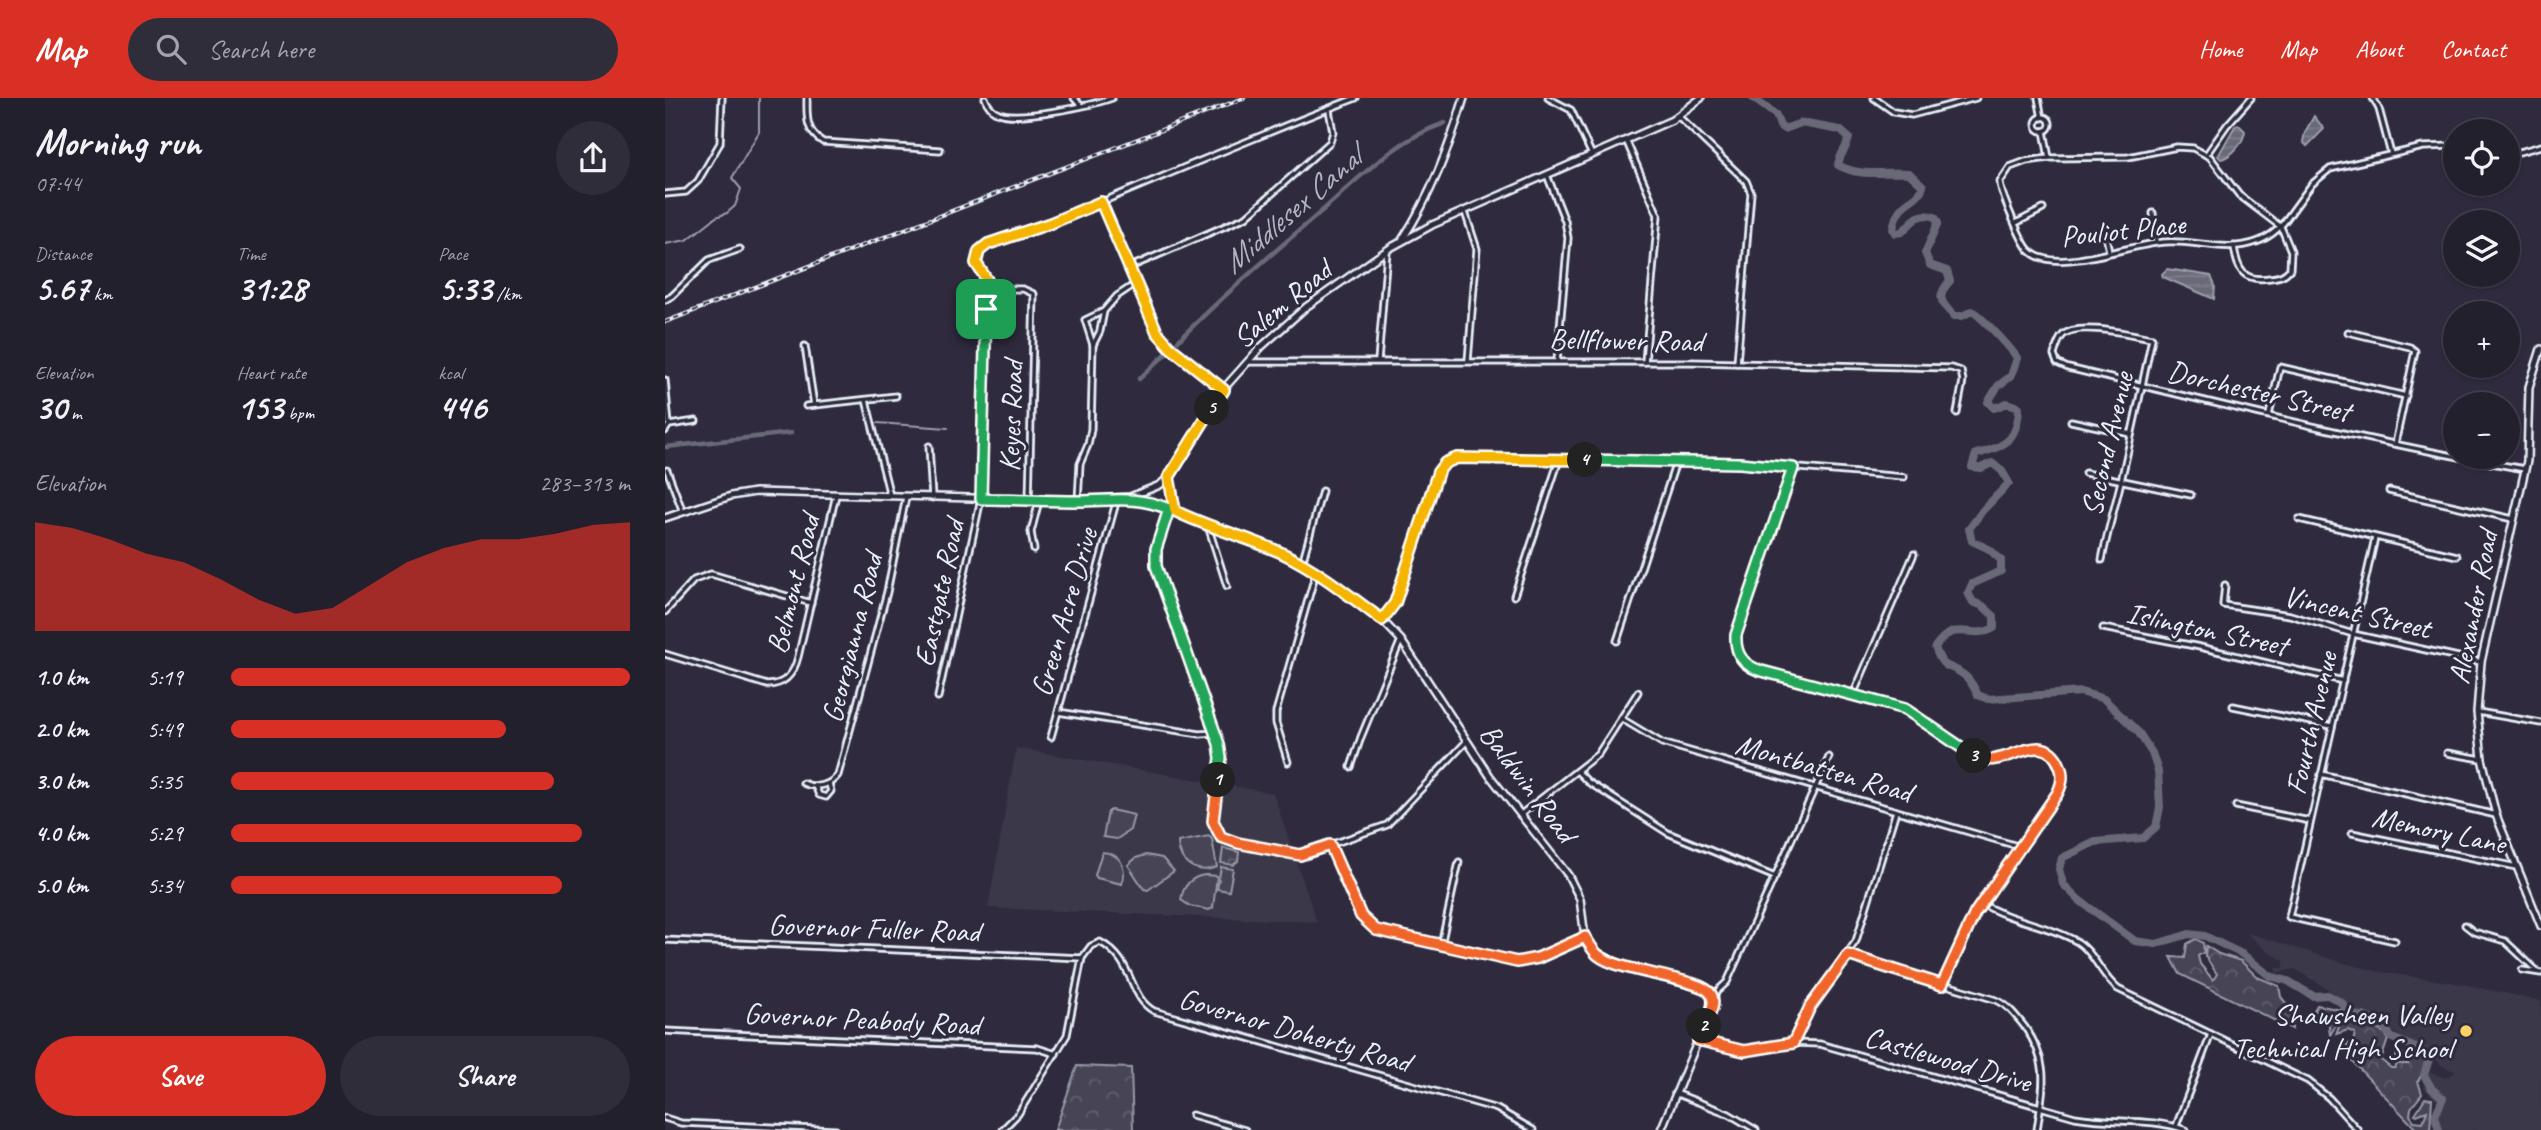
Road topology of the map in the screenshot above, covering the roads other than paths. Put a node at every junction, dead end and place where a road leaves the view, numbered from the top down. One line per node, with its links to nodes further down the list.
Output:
1 (722, 98): 30 (street)
2 (807, 98): 23 (street)
3 (985, 98): 15 (street)
4 (1074, 98): 15 (street)
5 (1112, 98): 15 (street)
6 (1356, 98): 16 (street, Eastgate Road)
7 (1464, 98): 38 (street)
8 (1548, 98): 26 (street)
9 (1701, 98): 17 (street, Salem Road)
10 (1874, 98): 11 (street)
11 (1976, 98)
12 (2038, 98): 18 (street)
13 (2251, 98): 27 (street)
14 (2373, 98): 25 (street)
15 (1081, 106)
16 (1328, 109): 31 (street, Eastgate Road); 44 (street)
17 (1678, 116): 20 (street, Salem Road); 59 (street)
18 (2042, 118): 19 (street); 19 (street)
19 (2044, 131): 28 (street)
20 (1626, 140): 26 (street, Salem Road); 58 (street)
21 (2443, 146): 25 (street)
22 (2541, 146): 24 (street)
23 (940, 150)
24 (2520, 152)
25 (2391, 154): 36 (street)
26 (1592, 155): 29 (street, Salem Road)
27 (2206, 155): 28 (street, Pouliot Place); 36 (street)
28 (2049, 158): 35 (street, Pouliot Place)
29 (1547, 175): 33 (street, Salem Road); 56 (street)
30 (665, 194)
31 (1101, 202): 44 (street); 46 (street, Eastgate Road)
32 (2043, 209): 35 (street)
33 (1464, 211): 38 (street, Salem Road); 55 (street)
34 (2153, 214): 39 (street)
35 (2016, 223): 43 (street, Pouliot Place)
36 (2281, 227): 40 (street, Pouliot Place); 40 (street)
37 (2103, 228): 43 (street)
38 (1402, 240): 42 (street, Salem Road)
39 (2156, 242): 40 (street, Pouliot Place); 43 (street, Pouliot Place)
40 (2234, 246)
41 (740, 249): 47 (street)
42 (1387, 250): 54 (street); 57 (street, Salem Road)
43 (2109, 251)
44 (1128, 268): 45 (street)
45 (1135, 284): 48 (street); 64 (street)
46 (987, 289): 95 (street, Eastgate Road); 97 (street, Keyes Road)
47 (665, 300)
48 (1104, 311): 50 (street); 50 (street)
49 (2348, 332): 66 (street)
50 (1093, 345): 99 (street)
51 (805, 346): 68 (street)
52 (2541, 349): 60 (street, Alexander Road)
53 (2056, 360): 63 (street, Dorchester Street); 63 (street, Second Avenue)
54 (1378, 361): 55 (street, Bellflower Road); 57 (street, Bellflower Road)
55 (1468, 361): 56 (street, Bellflower Road)
56 (1557, 361): 58 (street, Bellflower Road)
57 (1248, 362): 64 (street, Salem Road)
58 (1645, 362): 59 (street, Bellflower Road)
59 (1737, 363): 70 (street, Bellflower Road)
60 (2531, 377): 62 (street); 82 (street, Alexander Road)
61 (665, 380): 74 (street)
62 (2541, 380)
63 (2142, 385): 71 (street, Dorchester Street); 76 (street, Second Avenue)
64 (1224, 390): 85 (street, Salem Road)
65 (896, 396): 67 (street)
66 (2406, 396): 71 (street); 77 (street)
67 (866, 400): 68 (street); 92 (street)
68 (814, 405): 69 (street)
69 (806, 406)
70 (1957, 413)
71 (2269, 415): 77 (street, Dorchester Street)
72 (695, 421): 74 (street)
73 (2071, 421): 76 (street)
74 (669, 425): 75 (street)
75 (665, 431)
76 (2131, 434): 87 (street, Second Avenue)
77 (2395, 445): 82 (street, Dorchester Street)
78 (929, 446): 94 (street)
79 (1559, 460): 80 (street); 115 (street); 118 (street)
80 (1676, 462): 81 (street); 122 (street)
81 (1793, 468): 86 (street); 127 (street)
82 (2525, 469): 104 (street, Alexander Road)
83 (667, 470): 101 (street)
84 (2085, 473): 87 (street)
85 (1169, 477): 96 (street, Salem Road); 100 (street)
86 (1904, 477)
87 (2121, 480): 91 (street); 110 (street, Second Avenue)
88 (1322, 491): 111 (street)
89 (2389, 491): 104 (street)
90 (836, 495): 92 (street, Salem Road); 101 (street, Salem Road); 116 (street, Belmont Road)
91 (2191, 495)
92 (890, 496): 93 (street, Salem Road)
93 (907, 497): 94 (street, Salem Road); 146 (street, Georgianna Road)
94 (932, 498): 95 (street, Salem Road)
95 (981, 499): 97 (street, Salem Road); 128 (street, Eastgate Road)
96 (1119, 499): 99 (street, Salem Road); 100 (street, Baldwin Road); 130 (street, Green Acre Drive)
97 (1029, 500): 98 (street, Salem Road)
98 (1039, 500): 99 (street, Salem Road); 107 (street)
99 (1078, 501)
100 (1172, 510): 105 (street, Baldwin Road); 135 (street)
101 (683, 512): 102 (street, Salem Road)
102 (665, 518)
103 (2299, 519): 106 (street)
104 (2513, 519): 124 (street, Alexander Road)
105 (1208, 526): 111 (street, Baldwin Road); 114 (street)
106 (2375, 538): 109 (street); 120 (street, Fourth Avenue)
107 (1034, 550)
108 (1914, 554): 127 (street)
109 (2456, 556)
110 (2102, 560)
111 (1302, 563): 112 (street, Baldwin Road)
112 (1316, 572): 118 (street, Baldwin Road); 141 (street)
113 (2225, 585): 120 (street, Vincent Street)
114 (1227, 586)
115 (1514, 596)
116 (811, 603): 117 (street); 123 (street, Belmont Road)
117 (665, 612)
118 (1382, 620): 121 (street, Baldwin Road)
119 (2103, 628): 125 (street, Islington Street)
120 (2353, 634): 124 (street, Vincent Street); 125 (street, Fourth Avenue)
121 (1401, 640): 137 (street, Baldwin Road); 142 (street)
122 (1617, 641)
123 (665, 654)
124 (2481, 662): 131 (street, Alexander Road)
125 (2343, 681): 134 (street, Fourth Avenue)
126 (1638, 692): 132 (street)
127 (1853, 695): 156 (street)
128 (938, 697)
129 (2233, 706): 134 (street)
130 (1058, 712): 135 (street); 136 (street, Green Acre Drive)
131 (2477, 712): 133 (street); 140 (street, Alexander Road)
132 (1622, 719): 143 (street); 148 (street, Montbatten Road)
133 (2541, 723)
134 (2332, 726): 144 (street, Fourth Avenue)
135 (1215, 733): 155 (street)
136 (1051, 737)
137 (1467, 741): 151 (street, Baldwin Road); 155 (street)
138 (2447, 753): 140 (street)
139 (1829, 757): 148 (street)
140 (2482, 759): 152 (street, Alexander Road)
141 (1288, 762)
142 (1351, 766)
143 (1577, 771): 151 (street); 159 (street)
144 (2321, 774): 152 (street); 153 (street, Fourth Avenue)
145 (803, 783): 147 (street)
146 (828, 783): 147 (street); 147 (street)
147 (815, 786)
148 (1815, 788): 150 (street, Montbatten Road); 159 (street)
149 (2236, 806): 153 (street)
150 (1896, 811): 156 (street, Montbatten Road); 167 (street)
151 (1520, 815): 163 (street, Baldwin Road)
152 (2496, 815): 158 (street, Alexander Road)
153 (2310, 821): 165 (street, Fourth Avenue)
154 (2352, 833): 158 (street, Memory Lane)
155 (1330, 845): 166 (street)
156 (2021, 847): 160 (street)
157 (1459, 862): 166 (street)
158 (2517, 867): 162 (street, Alexander Road)
159 (1775, 877): 172 (street)
160 (1981, 903): 171 (street); 174 (street)
161 (2465, 925): 170 (street)
162 (2541, 926)
163 (1585, 937): 166 (street); 172 (street)
164 (665, 940): 168 (street, Governor Fuller Road)
165 (2395, 941)
166 (1441, 945)
167 (1848, 955): 171 (street); 176 (street)
168 (1082, 958): 177 (street); 187 (street, Governor Doherty Road)
169 (2522, 970): 170 (street)
170 (2540, 973)
171 (1942, 985): 179 (street)
172 (1712, 996): 175 (street)
173 (665, 1031): 177 (street, Governor Peabody Road)
174 (2211, 1034): 182 (street); 192 (street)
175 (1698, 1040): 176 (street, Castlewood Drive); 178 (street)
176 (1793, 1043): 179 (street, Castlewood Drive)
177 (1056, 1054): 185 (street)
178 (1675, 1093): 188 (street); 189 (street)
179 (2040, 1108): 182 (street, Castlewood Drive); 190 (street)
180 (1192, 1115): 186 (street)
181 (665, 1118): 183 (street)
182 (2176, 1126): 191 (street, Castlewood Drive)
183 (764, 1128): 184 (street)
184 (836, 1130)
185 (1002, 1130)
186 (1245, 1130)
187 (1533, 1130)
188 (1661, 1130)
189 (1756, 1130)
190 (2037, 1130)
191 (2186, 1130)
192 (2358, 1130)

